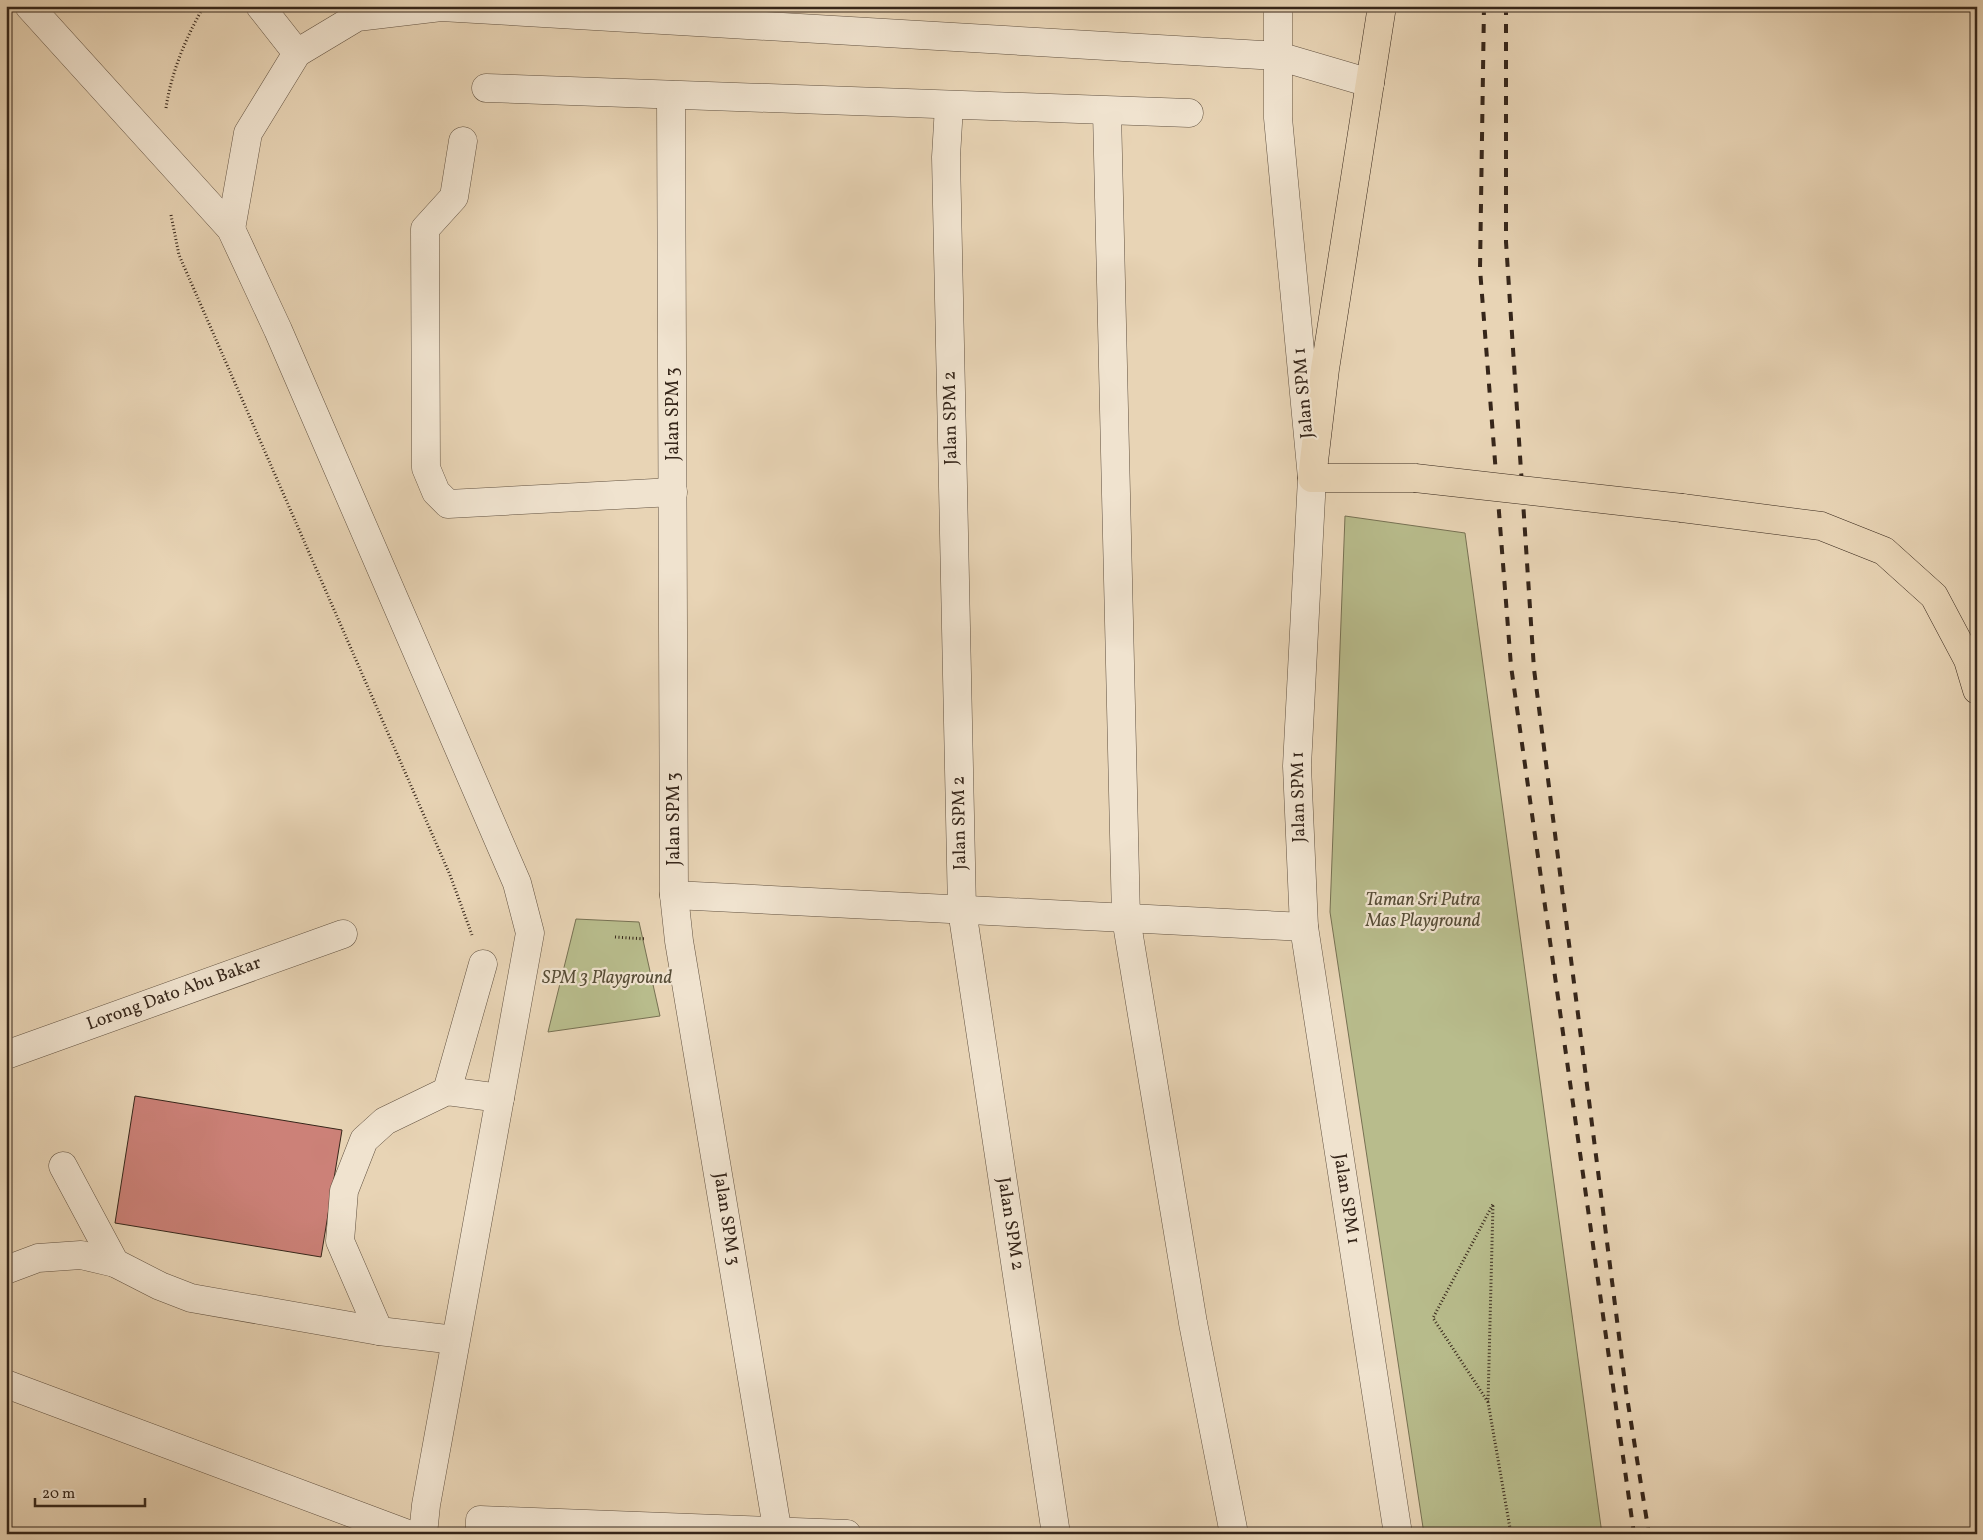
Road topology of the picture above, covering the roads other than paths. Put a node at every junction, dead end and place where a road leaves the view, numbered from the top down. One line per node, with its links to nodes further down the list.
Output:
1 (29, 6): 14 (street)
2 (260, 6): 5 (street)
3 (1278, 6): 6 (street, Jalan SPM 1)
4 (1382, 6): 7 (main road)
5 (297, 53): 6 (street); 14 (street)
6 (1278, 56): 7 (street); 15 (street, Jalan SPM 1)
7 (1370, 83): 15 (main road)
8 (486, 88): 9 (street)
9 (671, 95): 10 (street); 16 (street, Jalan SPM 3)
10 (949, 106): 11 (street); 19 (street, Jalan SPM 2)
11 (1108, 112): 12 (street); 20 (street)
12 (1189, 114)
13 (464, 141): 16 (street)
14 (231, 229): 26 (street)
15 (1312, 478): 17 (main road, bridge); 21 (street, Jalan SPM 1)
16 (673, 492): 18 (street, Jalan SPM 3)
17 (1977, 690)
18 (674, 895): 19 (street); 34 (street, Jalan SPM 3)
19 (962, 910): 20 (street); 38 (street, Jalan SPM 2)
20 (1126, 918): 21 (street); 39 (street)
21 (1304, 927): 40 (street, Jalan SPM 1)
22 (343, 934): 24 (street, Lorong Dato Abu Bakar)
23 (482, 964): 25 (street)
24 (6, 1055)
25 (447, 1091): 26 (street); 30 (street)
26 (500, 1098): 31 (street)
27 (63, 1166): 28 (street)
28 (115, 1263): 29 (street); 30 (street)
29 (6, 1270)
30 (379, 1331): 31 (street)
31 (455, 1340): 36 (street)
32 (6, 1384): 35 (street)
33 (480, 1527): 34 (street)
34 (778, 1532): 37 (street)
35 (408, 1534)
36 (423, 1534)
37 (847, 1534)
38 (1056, 1534)
39 (1234, 1534)
40 (1398, 1534)

